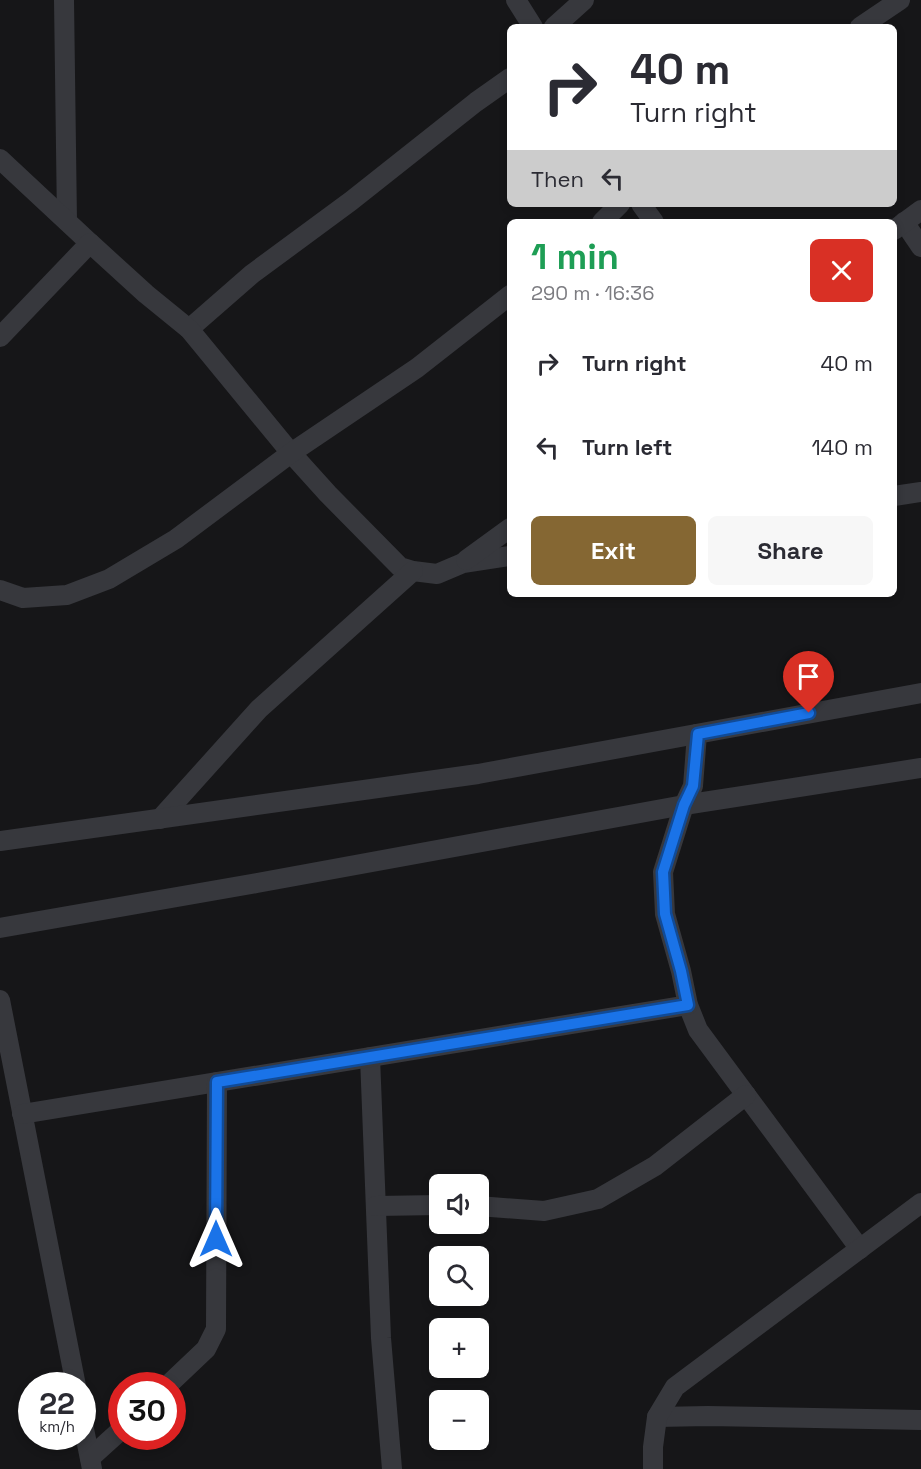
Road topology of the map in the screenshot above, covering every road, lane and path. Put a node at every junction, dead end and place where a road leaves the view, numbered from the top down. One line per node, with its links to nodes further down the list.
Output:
1 (64, 0): 13 (street)
2 (516, 0): 5 (street)
3 (584, 0): 6 (street)
4 (900, 0): 7 (street)
5 (531, 24)
6 (557, 24)
7 (864, 24)
8 (507, 80): 18 (street)
9 (0, 159): 13 (street)
10 (617, 207): 12 (street)
11 (921, 210): 14 (street)
12 (605, 219)
13 (67, 221): 15 (street)
14 (899, 226): 16 (street)
15 (90, 243): 18 (street); 19 (street)
16 (921, 247)
17 (507, 297): 20 (street)
18 (189, 329): 20 (street)
19 (0, 337)
20 (291, 453): 26 (street); 27 (street)
21 (921, 492): 22 (street)
22 (897, 496)
23 (507, 530): 25 (street)
24 (507, 556): 25 (street)
25 (463, 563): 26 (street)
26 (413, 571): 32 (street)
27 (0, 591)
28 (921, 693): 29 (street)
29 (698, 734): 31 (street); 32 (street)
30 (921, 768): 31 (street)
31 (684, 805): 34 (street); 36 (street)
32 (160, 819): 33 (street)
33 (0, 841)
34 (0, 928)
35 (0, 1000): 40 (street)
36 (688, 1005): 37 (street); 39 (street)
37 (370, 1057): 38 (street); 43 (street)
38 (217, 1082): 40 (street); 47 (street)
39 (746, 1095): 44 (street); 45 (street)
40 (22, 1114): 46 (street)
41 (921, 1203): 45 (street)
42 (429, 1205): 43 (street)
43 (376, 1206): 52 (street)
44 (489, 1207)
45 (860, 1249): 48 (street)
46 (73, 1372)
47 (182, 1372)
48 (657, 1417): 49 (street); 53 (street)
49 (921, 1420)
50 (108, 1445): 51 (street)
51 (91, 1464)
52 (392, 1469)
53 (653, 1469)

